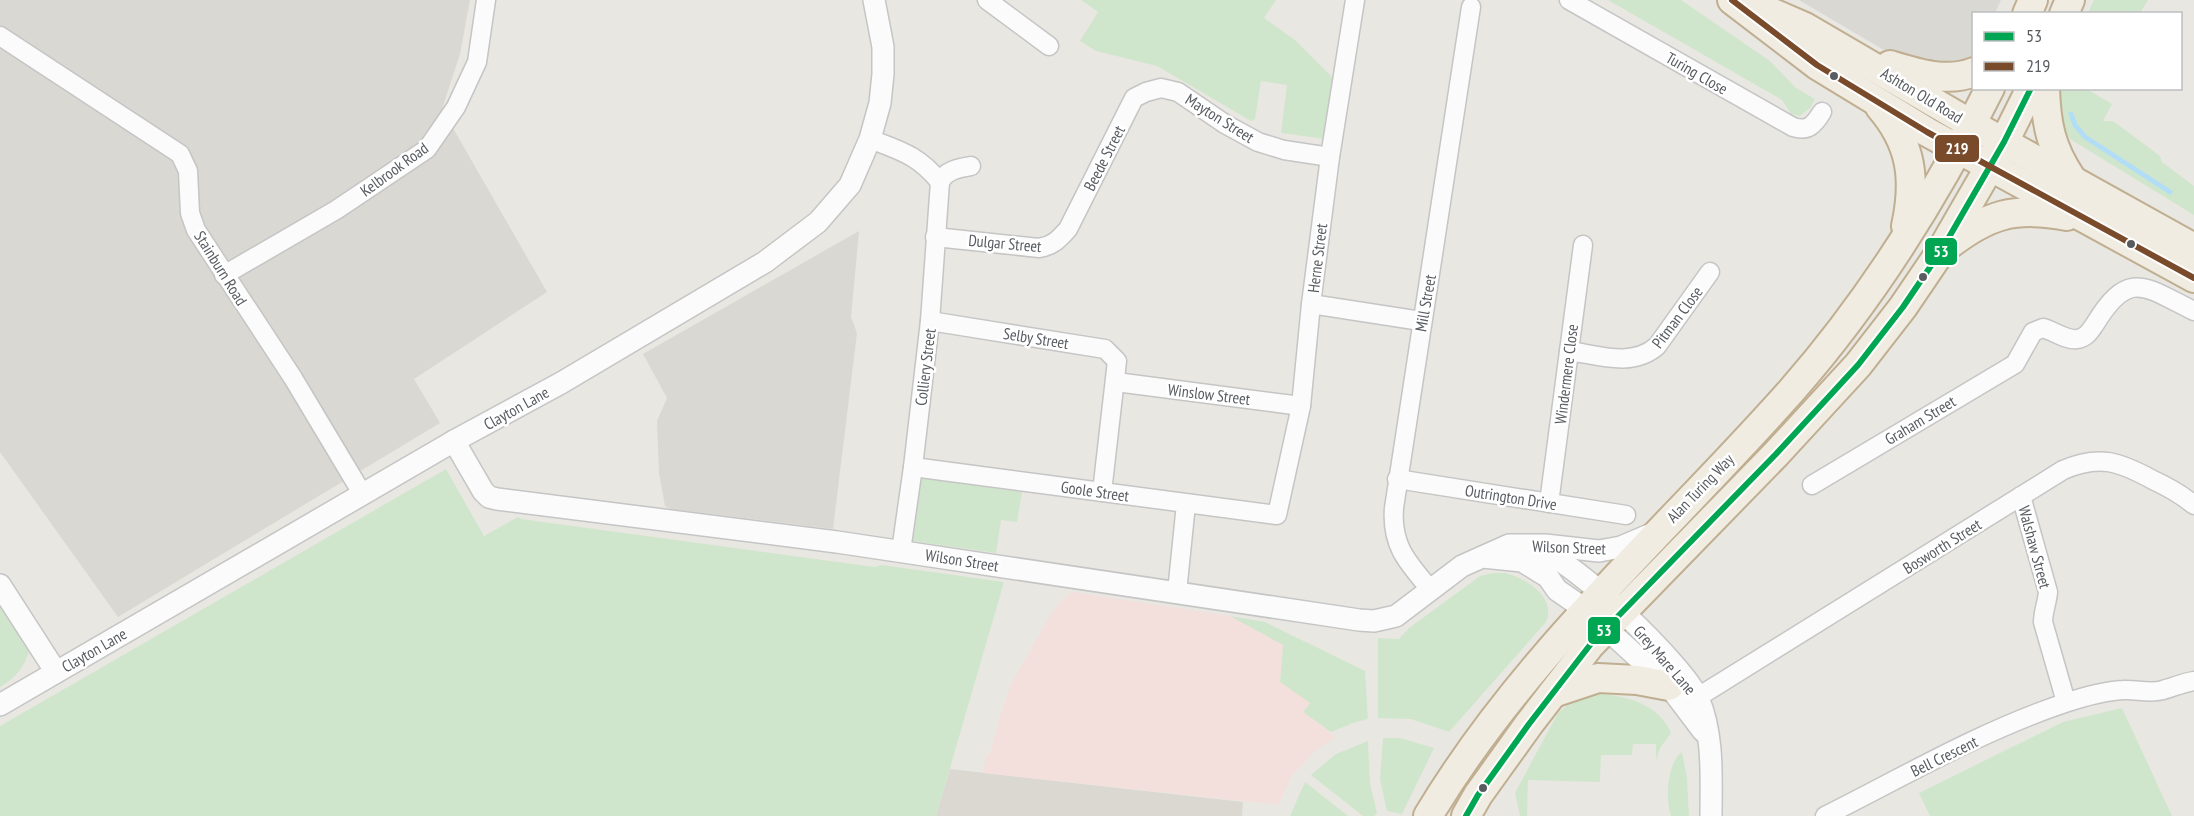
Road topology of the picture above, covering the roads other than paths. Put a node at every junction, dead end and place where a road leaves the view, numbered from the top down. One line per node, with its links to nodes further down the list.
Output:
1 (486, 0): 35 (street, Kelbrook Road)
2 (874, 0): 21 (street, Clayton Lane)
3 (987, 0): 10 (street)
4 (1355, 0): 22 (street, Herne Street)
5 (1569, 0): 19 (street, Turing Close)
6 (1732, 0): 18 (highway, Ashton Old Road)
7 (1742, 0): 11 (highway, Ashton Old Road)
8 (1471, 7): 40 (street, Mill Street)
9 (0, 36): 35 (street, Stainburn Road)
10 (1049, 46)
11 (1853, 54): 12 (highway); 20 (highway, Ashton Old Road)
12 (1972, 72)
13 (1990, 90): 20 (highway)
14 (2011, 90): 20 (highway)
15 (2029, 90): 20 (highway)
16 (2045, 90): 25 (highway)
17 (1146, 92): 22 (street, Mayton Street); 28 (street, Beede Street)
18 (1872, 99): 23 (highway, Ashton Old Road); 31 (highway)
19 (1822, 112)
20 (1987, 133): 23 (highway); 23 (highway); 25 (highway, Ashton Old Road)
21 (870, 139): 26 (street); 45 (street, Clayton Lane)
22 (1330, 157): 37 (street, Herne Street)
23 (1973, 158): 27 (highway, Ashton Old Road); 31 (highway, Alan Turing Way); 33 (highway, Alan Turing Way); 42 (highway)
24 (971, 165): 26 (street)
25 (2073, 180): 32 (highway, Ashton Old Road)
26 (940, 182): 29 (street, Colliery Street)
27 (2093, 223): 33 (highway); 36 (highway, Ashton Old Road)
28 (1068, 229): 29 (street, Dulgar Street)
29 (935, 237): 39 (street, Colliery Street)
30 (1583, 245): 41 (street, Windermere Close)
31 (1901, 246): 42 (highway, Alan Turing Way)
32 (2194, 248)
33 (1941, 250): 64 (highway, Alan Turing Way)
34 (1710, 272): 41 (street, Pitman Close)
35 (224, 275): 50 (street, Stainburn Road)
36 (2194, 278)
37 (1311, 304): 40 (street); 44 (street, Herne Street)
38 (2194, 311): 48 (street, Graham Street)
39 (930, 321): 43 (street, Selby Street); 46 (street, Colliery Street)
40 (1421, 321): 47 (street, Mill Street)
41 (1569, 351): 53 (street, Windermere Close)
42 (1817, 358): 57 (highway, Alan Turing Way)
43 (1116, 382): 44 (street, Winslow Street); 49 (street, Selby Street)
44 (1301, 406): 55 (street, Herne Street)
45 (454, 441): 50 (street, Clayton Lane); 59 (street, Wilson Street)
46 (914, 467): 49 (street, Goole Street); 59 (street, Colliery Street)
47 (1397, 479): 53 (street, Outrington Drive); 62 (street, Mill Street)
48 (1812, 485)
49 (1102, 492): 52 (street, Goole Street)
50 (363, 495): 65 (street, Clayton Lane)
51 (2021, 496): 54 (street, Bosworth Street); 69 (street, Bosworth Street); 70 (street, Walshaw Street)
52 (1186, 504): 55 (street, Goole Street); 63 (street)
53 (1549, 504): 56 (street, Outrington Drive)
54 (2194, 505)
55 (1277, 515)
56 (1626, 515)
57 (1660, 530): 58 (street, Wilson Street); 64 (highway, Alan Turing Way)
58 (1509, 545): 60 (street, Wilson Street); 64 (street, Wilson Street)
59 (901, 551): 63 (street, Wilson Street)
60 (1481, 557): 62 (street, Wilson Street); 64 (street, Wilson Street)
61 (0, 585): 65 (street)
62 (1430, 589): 63 (street, Wilson Street)
63 (1177, 592)
64 (1604, 611): 67 (street, Grey Mare Lane); 68 (highway, Alan Turing Way); 69 (street, Grey Mare Lane); 74 (highway, Alan Turing Way)
65 (56, 672): 71 (street, Clayton Lane)
66 (2194, 681): 70 (street, Bell Crescent)
67 (1669, 686): 68 (highway); 72 (street, Grey Mare Lane)
68 (1553, 693): 75 (highway, Alan Turing Way)
69 (1698, 697): 72 (street, Grey Mare Lane)
70 (2066, 702): 73 (street, Bell Crescent)
71 (0, 705)
72 (1709, 739): 76 (street, Grey Mare Lane)
73 (1848, 811): 77 (street, Bell Crescent)
74 (1428, 816)
75 (1466, 816)
76 (1711, 816)
77 (1825, 816)

